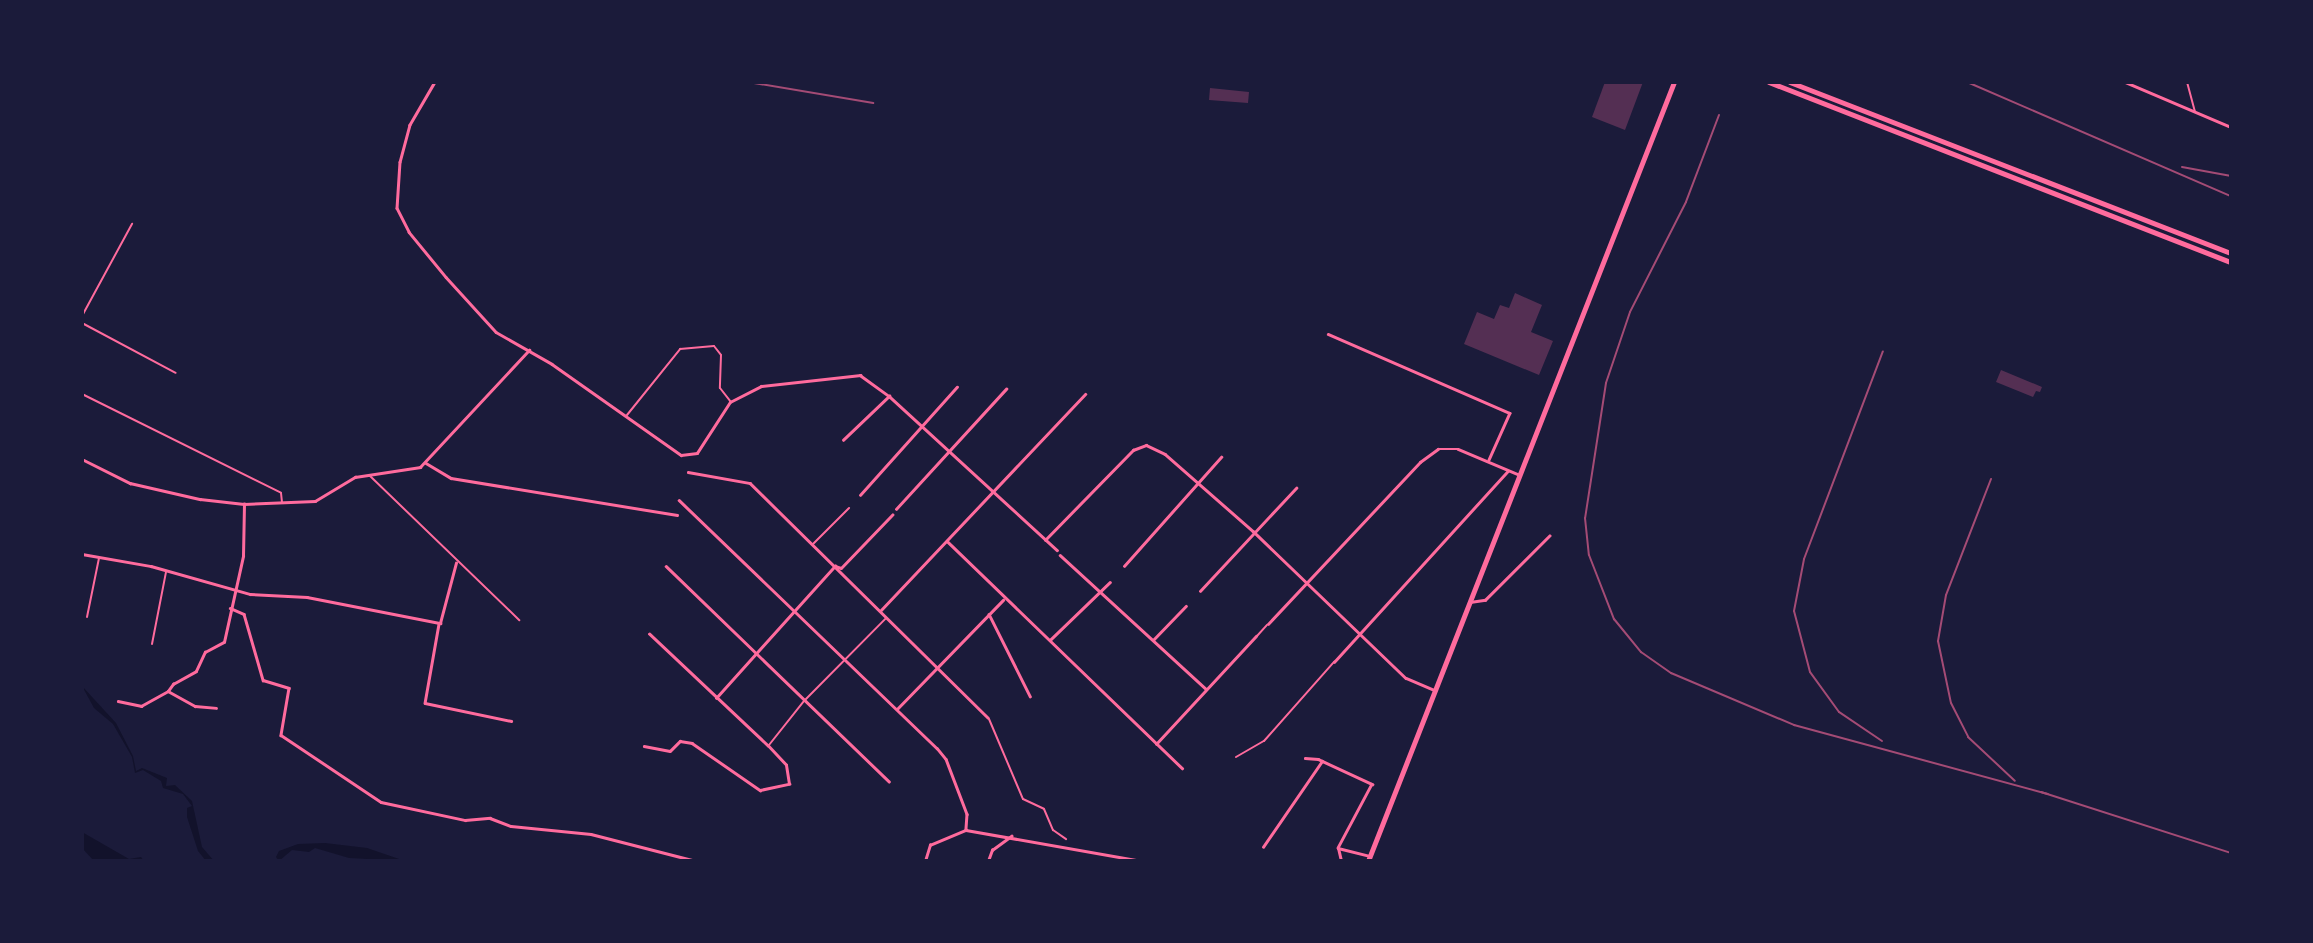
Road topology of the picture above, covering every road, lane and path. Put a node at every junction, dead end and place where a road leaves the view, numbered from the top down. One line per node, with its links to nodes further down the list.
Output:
1 (435, 82): 23 (street)
2 (1674, 82): 42 (main road)
3 (1769, 82): 11 (main road)
4 (1790, 82): 10 (main road)
5 (2125, 82): 8 (street)
6 (2137, 82): 8 (lane)
7 (2187, 82): 9 (lane)
8 (2138, 88): 9 (street)
9 (2195, 112): 12 (street)
10 (1871, 113): 11 (main road); 13 (main road)
11 (1868, 121): 14 (main road)
12 (2231, 127)
13 (1940, 141): 14 (main road); 15 (main road)
14 (1936, 148): 16 (main road)
15 (2060, 187): 16 (main road); 18 (main road)
16 (2057, 194): 19 (main road)
17 (132, 224): 20 (lane)
18 (2231, 253)
19 (2231, 262)
20 (82, 316)
21 (82, 323): 24 (lane)
22 (1328, 334): 37 (street)
23 (529, 350): 31 (street); 38 (street)
24 (176, 373)
25 (957, 387): 32 (street)
26 (1006, 389): 34 (street)
27 (82, 394): 48 (lane)
28 (1086, 394): 45 (street)
29 (889, 396): 30 (street); 32 (street); 33 (street)
30 (730, 402): 31 (street); 31 (lane)
31 (626, 416)
32 (922, 427): 34 (street); 46 (street)
33 (843, 439)
34 (949, 451): 45 (street); 51 (street)
35 (1220, 457): 43 (street)
36 (82, 459): 49 (street)
37 (1489, 460): 39 (street); 69 (street)
38 (426, 463): 41 (street); 52 (street)
39 (1508, 471): 42 (street); 86 (street)
40 (688, 472): 58 (street)
41 (369, 474): 48 (street); 63 (lane)
42 (1520, 475): 74 (main road)
43 (1198, 482): 54 (street); 56 (street); 66 (street)
44 (1296, 488): 54 (street)
45 (992, 491): 56 (street); 57 (street)
46 (860, 495)
47 (679, 500): 77 (street)
48 (282, 503): 49 (street)
49 (244, 504): 70 (street)
50 (849, 508): 58 (lane)
51 (896, 509)
52 (677, 515)
53 (892, 515): 65 (street)
54 (1253, 531): 69 (street); 72 (street)
55 (1549, 537): 74 (street)
56 (1045, 540): 59 (street)
57 (947, 541): 73 (street); 78 (street)
58 (812, 544): 65 (street)
59 (1057, 550)
60 (82, 554): 62 (street)
61 (1060, 555): 71 (street)
62 (99, 557): 67 (street); 80 (lane)
63 (456, 563): 82 (lane); 83 (street)
64 (666, 566): 91 (street)
65 (835, 566): 77 (street); 78 (street)
66 (1124, 566)
67 (166, 572): 70 (street); 90 (lane)
68 (1110, 582): 71 (street)
69 (1307, 582): 84 (street); 86 (street)
70 (236, 589): 76 (street); 83 (street)
71 (1098, 589): 88 (street); 89 (street)
72 (1200, 592)
73 (1003, 600): 79 (street); 88 (street)
74 (1470, 602): 96 (main road)
75 (1186, 606): 89 (street)
76 (230, 608): 97 (street); 121 (street)
77 (796, 609): 91 (street); 92 (street)
78 (880, 611): 81 (street)
79 (989, 614): 94 (street); 98 (street)
80 (87, 617)
81 (887, 618): 92 (lane); 94 (street)
82 (519, 620)
83 (440, 623): 105 (street)
84 (1268, 624): 87 (lane)
85 (649, 634): 99 (street)
86 (1360, 634): 93 (street); 96 (street)
87 (1256, 636): 95 (street)
88 (1050, 640): 106 (street)
89 (1153, 640): 95 (street)
90 (152, 644)
91 (753, 653): 99 (street); 101 (street)
92 (846, 658): 101 (lane); 103 (street)
93 (1334, 663): 109 (lane)
94 (937, 667): 103 (street); 104 (street)
95 (1206, 689): 106 (street)
96 (1435, 690): 120 (main road)
97 (168, 691): 100 (street); 102 (street)
98 (1030, 696)
99 (716, 698): 108 (street)
100 (118, 701)
101 (804, 701): 108 (lane); 113 (street)
102 (216, 708)
103 (897, 709): 114 (street)
104 (988, 718): 116 (lane)
105 (511, 721)
106 (1156, 744): 112 (street)
107 (644, 746): 108 (street)
108 (768, 746)
109 (1236, 757)
110 (1305, 758): 111 (street)
111 (1322, 761): 117 (street); 118 (street)
112 (1182, 768)
113 (889, 781)
114 (966, 830): 115 (street); 122 (street)
115 (1011, 836): 119 (street); 123 (street)
116 (1066, 839)
117 (1263, 847)
118 (1338, 848): 120 (street); 126 (street)
119 (1101, 855): 124 (street); 125 (street)
120 (1369, 858)
121 (696, 861)
122 (925, 861)
123 (988, 861)
124 (1100, 861)
125 (1140, 861)
126 (1341, 861)

